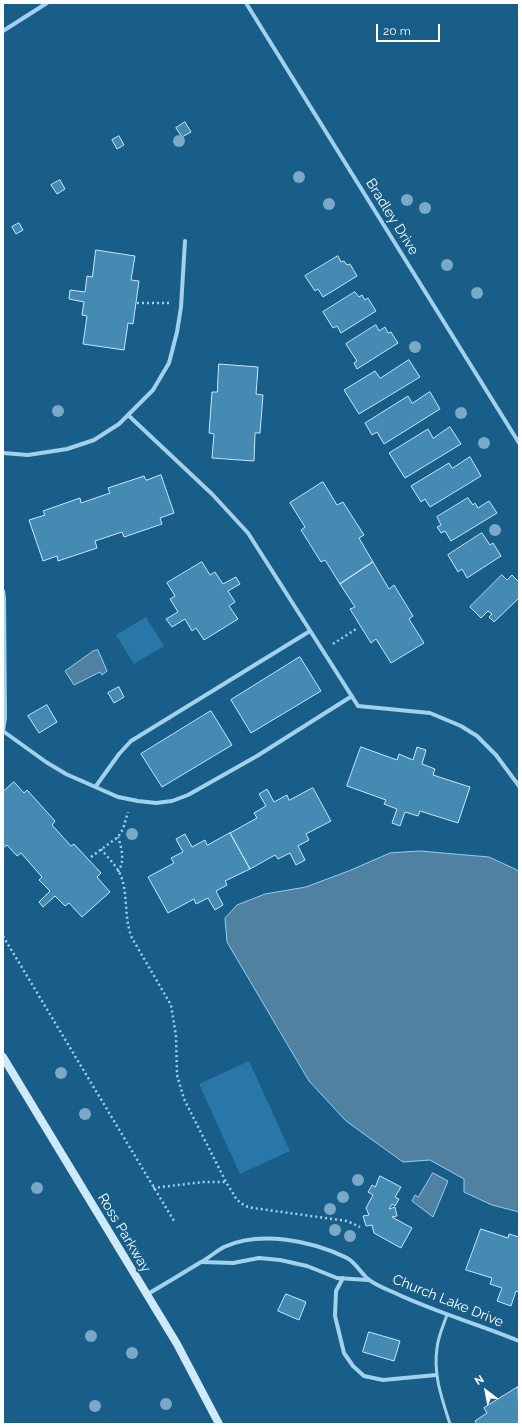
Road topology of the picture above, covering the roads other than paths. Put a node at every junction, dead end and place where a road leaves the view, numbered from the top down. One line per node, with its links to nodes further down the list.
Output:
1 (47, 3): 3 (street)
2 (246, 3): 6 (street, Bradley Drive)
3 (3, 31)
4 (184, 241): 5 (street)
5 (128, 416): 7 (street); 9 (street)
6 (519, 443)
7 (3, 453)
8 (3, 592): 11 (street)
9 (310, 631): 10 (street); 12 (street)
10 (352, 696): 12 (street); 13 (street)
11 (3, 731): 12 (street)
12 (96, 786)
13 (519, 786)
14 (3, 1059): 18 (street, Ross Parkway)
15 (202, 1262): 16 (street, Church Lake Drive); 17 (street, Church Lake Drive); 18 (street, Church Lake Drive)
16 (343, 1278): 17 (street, Church Lake Drive); 21 (street)
17 (369, 1280): 19 (street, Church Lake Drive)
18 (146, 1294): 22 (street, Ross Parkway)
19 (447, 1315): 20 (street, Church Lake Drive); 21 (lane)
20 (519, 1341)
21 (436, 1375): 23 (lane)
22 (219, 1424)
23 (450, 1424)

